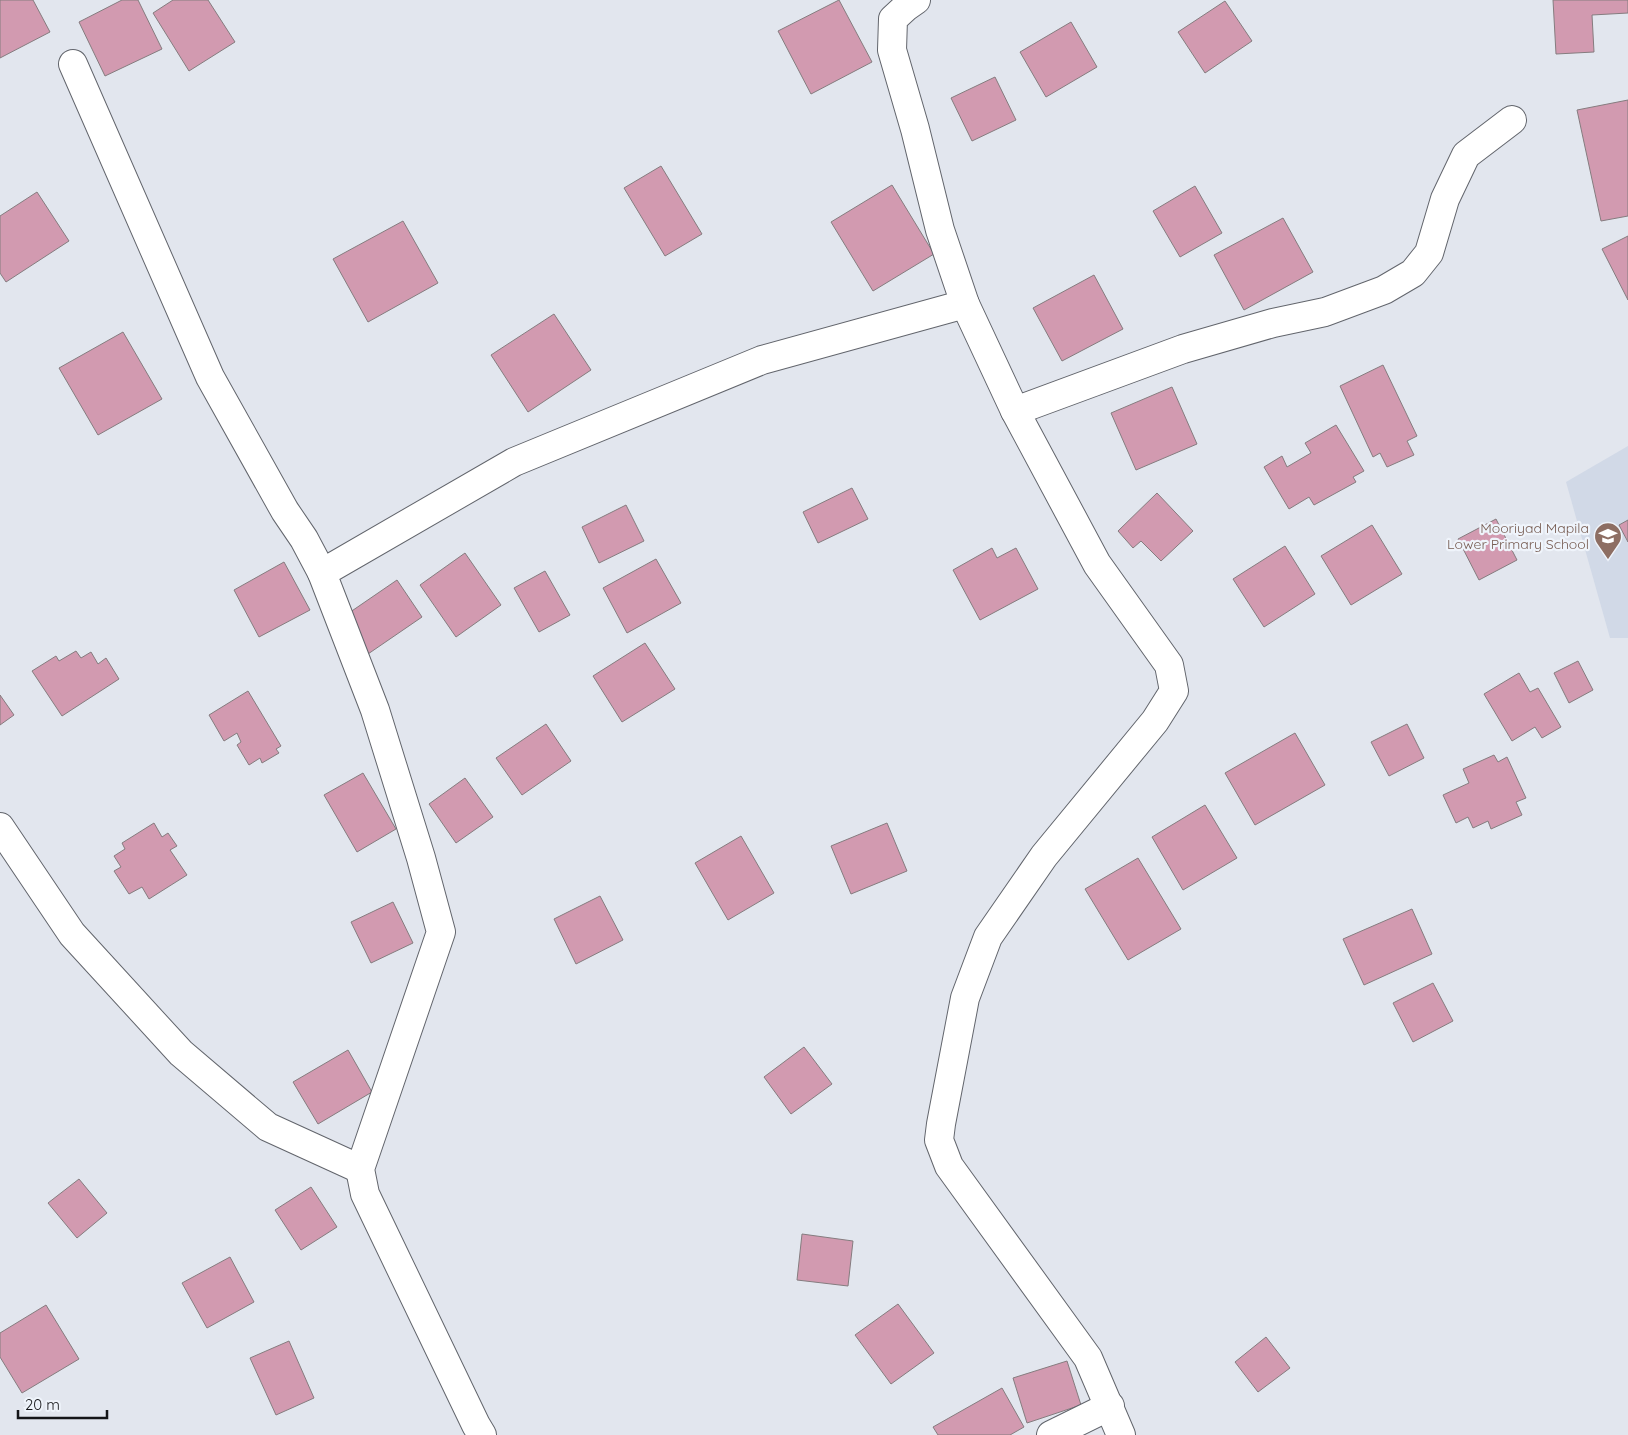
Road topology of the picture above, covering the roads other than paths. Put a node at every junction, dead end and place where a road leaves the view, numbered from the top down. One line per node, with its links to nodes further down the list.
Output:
1 (916, 0): 4 (street)
2 (73, 64): 6 (street)
3 (1512, 120): 5 (street)
4 (966, 304): 5 (street); 6 (street)
5 (1015, 411): 9 (street)
6 (322, 573): 8 (street)
7 (0, 827): 8 (street)
8 (360, 1169): 10 (street)
9 (1110, 1406): 11 (street); 12 (street)
10 (482, 1435)
11 (1051, 1435)
12 (1121, 1435)

